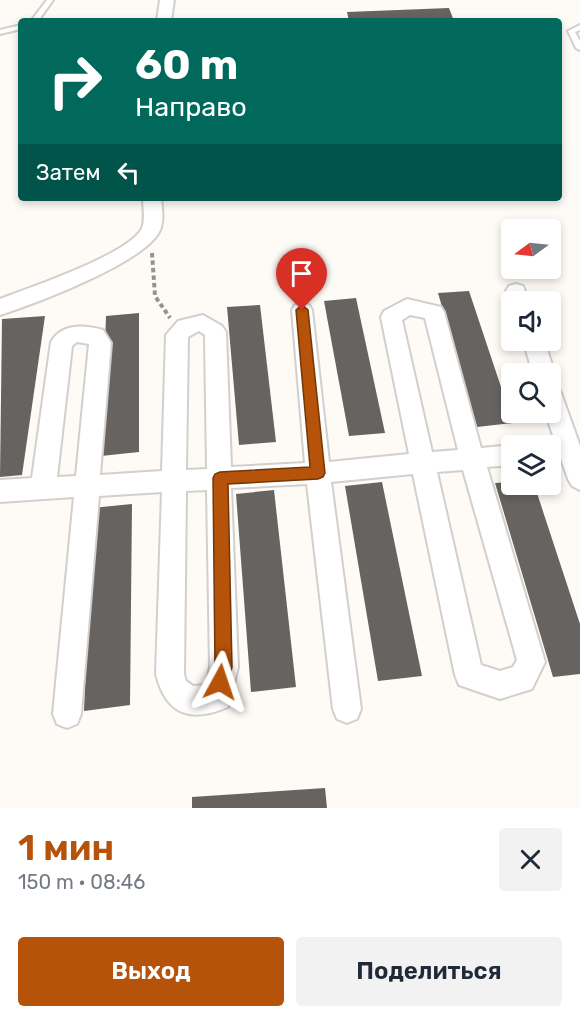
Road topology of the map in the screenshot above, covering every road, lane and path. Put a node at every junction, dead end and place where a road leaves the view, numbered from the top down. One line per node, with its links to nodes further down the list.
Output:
1 (51, 0): 3 (lane)
2 (167, 0): 4 (street)
3 (36, 18)
4 (164, 18)
5 (580, 27): 8 (lane)
6 (18, 28): 7 (lane)
7 (0, 32)
8 (580, 48)
9 (152, 201): 10 (street)
10 (151, 230): 11 (street); 13 (path)
11 (0, 307)
12 (302, 310): 18 (street)
13 (182, 328): 19 (street); 21 (street)
14 (561, 452): 20 (street)
15 (501, 456): 16 (street)
16 (472, 458): 17 (street); 17 (street); 17 (street)
17 (423, 462): 18 (street)
18 (318, 473): 19 (street); 25 (street)
19 (220, 478): 21 (street); 21 (street)
20 (580, 478)
21 (174, 481): 22 (street)
22 (87, 487): 23 (street); 23 (street); 26 (street)
23 (43, 489): 24 (street)
24 (0, 491)
25 (347, 709)
26 (67, 714)

